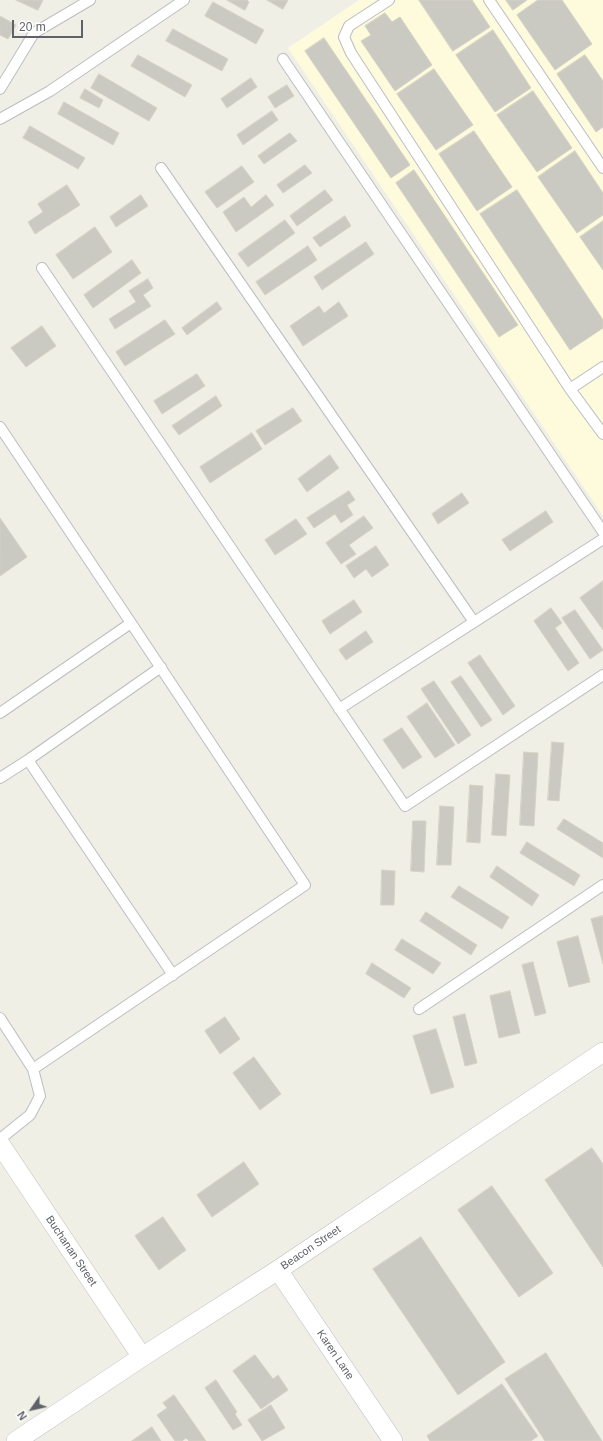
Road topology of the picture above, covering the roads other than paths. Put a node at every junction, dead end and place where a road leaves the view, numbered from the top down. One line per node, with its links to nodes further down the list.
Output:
1 (90, 0): 6 (lane)
2 (184, 0): 7 (lane)
3 (389, 0): 12 (lane)
4 (489, 0): 9 (lane)
5 (283, 59): 15 (lane)
6 (0, 90)
7 (0, 119)
8 (161, 168): 17 (lane)
9 (603, 168)
10 (42, 268): 21 (lane)
11 (603, 367): 12 (lane)
12 (570, 389): 14 (lane)
13 (0, 427): 18 (lane)
14 (603, 434)
15 (603, 532)
16 (603, 540): 17 (lane)
17 (474, 622): 21 (lane)
18 (132, 623): 19 (lane); 22 (lane)
19 (161, 667): 23 (lane); 26 (lane)
20 (603, 675): 21 (lane)
21 (339, 709)
22 (0, 713)
23 (28, 760): 24 (lane); 26 (lane)
24 (0, 778)
25 (603, 885): 27 (lane)
26 (173, 975): 30 (lane)
27 (419, 1009)
28 (0, 1018): 30 (lane)
29 (603, 1052): 33 (street, Beacon Street)
30 (33, 1069): 31 (lane)
31 (0, 1139)
32 (0, 1144): 34 (street, Buchanan Street)
33 (278, 1270): 34 (street, Beacon Street); 36 (street, Karen Lane)
34 (142, 1357): 35 (street, Beacon Street)
35 (16, 1441)
36 (393, 1441)

